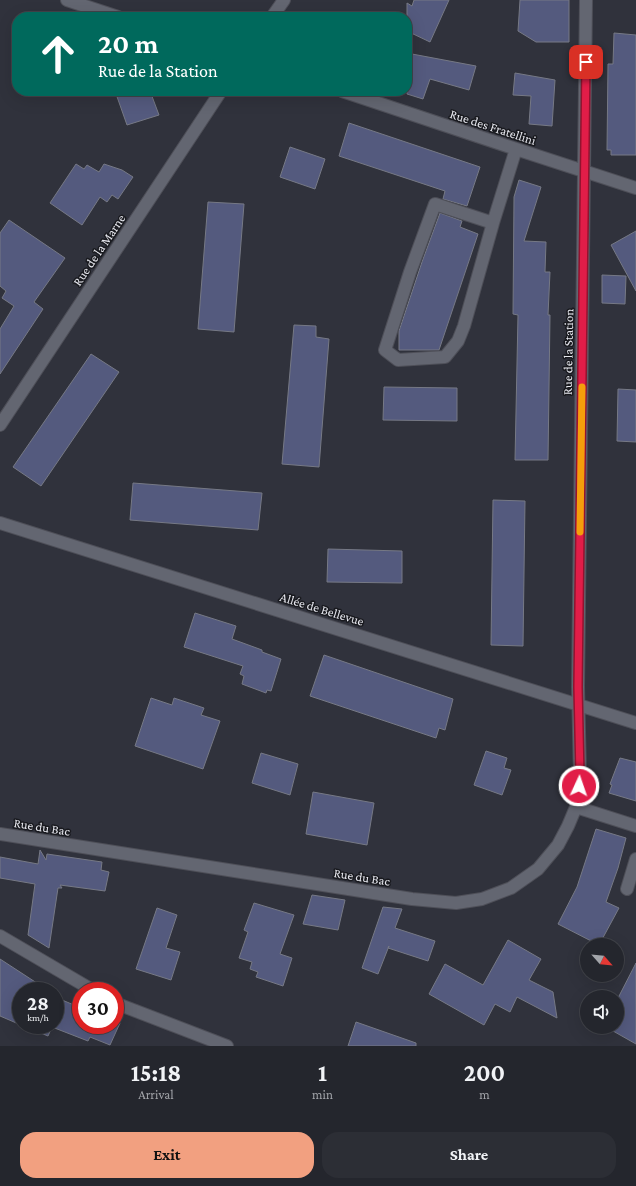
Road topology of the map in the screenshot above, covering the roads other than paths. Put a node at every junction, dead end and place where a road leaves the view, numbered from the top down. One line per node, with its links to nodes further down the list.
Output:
1 (67, 0): 4 (street)
2 (284, 0): 5 (street)
3 (586, 0): 9 (street, Rue de la Station)
4 (103, 12)
5 (276, 12)
6 (218, 96): 12 (street, Rue de la Marne)
7 (357, 96): 8 (street, Rue des Fratellini)
8 (516, 149): 9 (street, Rue des Fratellini); 11 (street)
9 (584, 172): 10 (street, Rue des Fratellini); 14 (street, Rue de la Station)
10 (636, 188)
11 (493, 223): 11 (street)
12 (0, 425)
13 (0, 522): 14 (street, Allée de Bellevue)
14 (579, 704): 15 (street, Allée de Bellevue); 16 (street, Rue du Bac)
15 (636, 723)
16 (576, 807): 17 (street); 18 (street, Rue du Bac)
17 (636, 826)
18 (0, 834)
19 (636, 859): 20 (street)
20 (627, 889)
21 (0, 936): 22 (street)
22 (79, 982)
23 (124, 1006): 24 (street)
24 (227, 1046)

